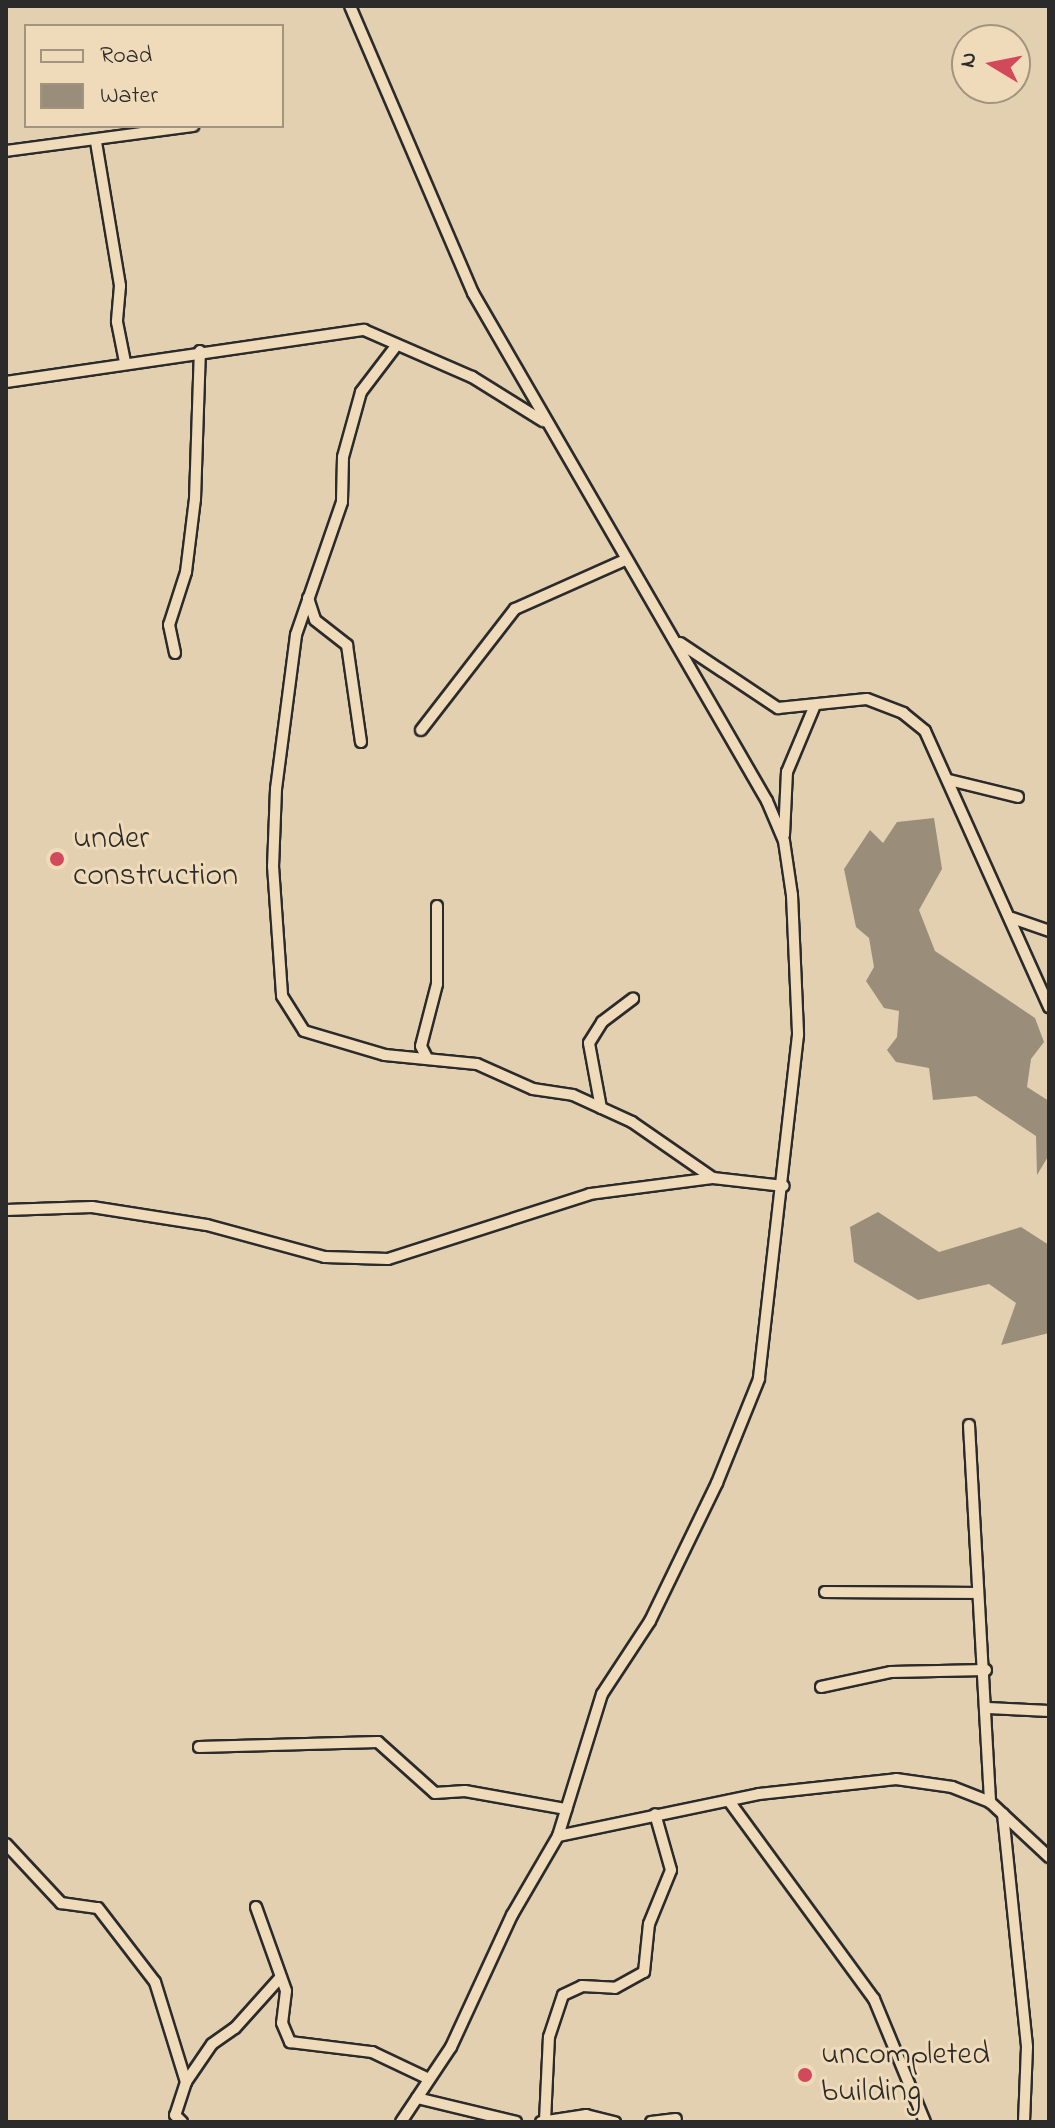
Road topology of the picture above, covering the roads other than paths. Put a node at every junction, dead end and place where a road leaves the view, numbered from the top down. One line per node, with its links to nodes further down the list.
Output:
1 (350, 6): 9 (street)
2 (181, 128): 3 (street)
3 (96, 142): 4 (street); 7 (street)
4 (6, 151)
5 (396, 346): 6 (street); 9 (street); 11 (street)
6 (200, 351): 7 (street); 13 (street)
7 (125, 362): 8 (street)
8 (6, 382)
9 (545, 422): 10 (street)
10 (625, 560): 12 (street); 15 (street)
11 (308, 598): 16 (street); 25 (street)
12 (675, 640): 14 (street); 19 (street)
13 (175, 653)
14 (815, 705): 17 (street); 19 (street)
15 (421, 730)
16 (361, 742)
17 (949, 780): 18 (street); 21 (street)
18 (1018, 797)
19 (784, 841): 28 (street)
20 (437, 906): 25 (street)
21 (1012, 918): 22 (street); 24 (street)
22 (1049, 931)
23 (633, 999): 26 (street)
24 (1049, 1007)
25 (427, 1058): 26 (street)
26 (601, 1108): 27 (street)
27 (713, 1178): 28 (street); 29 (street)
28 (784, 1186): 40 (street)
29 (6, 1210)
30 (969, 1425): 32 (street)
31 (825, 1592): 32 (street)
32 (978, 1593): 33 (street)
33 (986, 1670): 34 (street); 35 (street)
34 (821, 1687)
35 (988, 1708): 36 (street); 39 (street)
36 (1049, 1711)
37 (199, 1747): 40 (street)
38 (729, 1801): 39 (street); 42 (street); 58 (street)
39 (990, 1802): 41 (street)
40 (566, 1809): 43 (street)
41 (1003, 1813): 45 (street); 59 (street)
42 (655, 1814): 43 (street); 52 (street)
43 (558, 1836): 48 (street)
44 (6, 1844): 49 (street)
45 (1049, 1857)
46 (256, 1907): 47 (street)
47 (279, 1979): 48 (street); 49 (street)
48 (429, 2079): 50 (street)
49 (186, 2082): 53 (street)
50 (417, 2098): 54 (street); 55 (street)
51 (676, 2119): 57 (street)
52 (542, 2121): 56 (street)
53 (182, 2122)
54 (401, 2122)
55 (516, 2122)
56 (615, 2122)
57 (651, 2122)
58 (925, 2122)
59 (1024, 2122)

